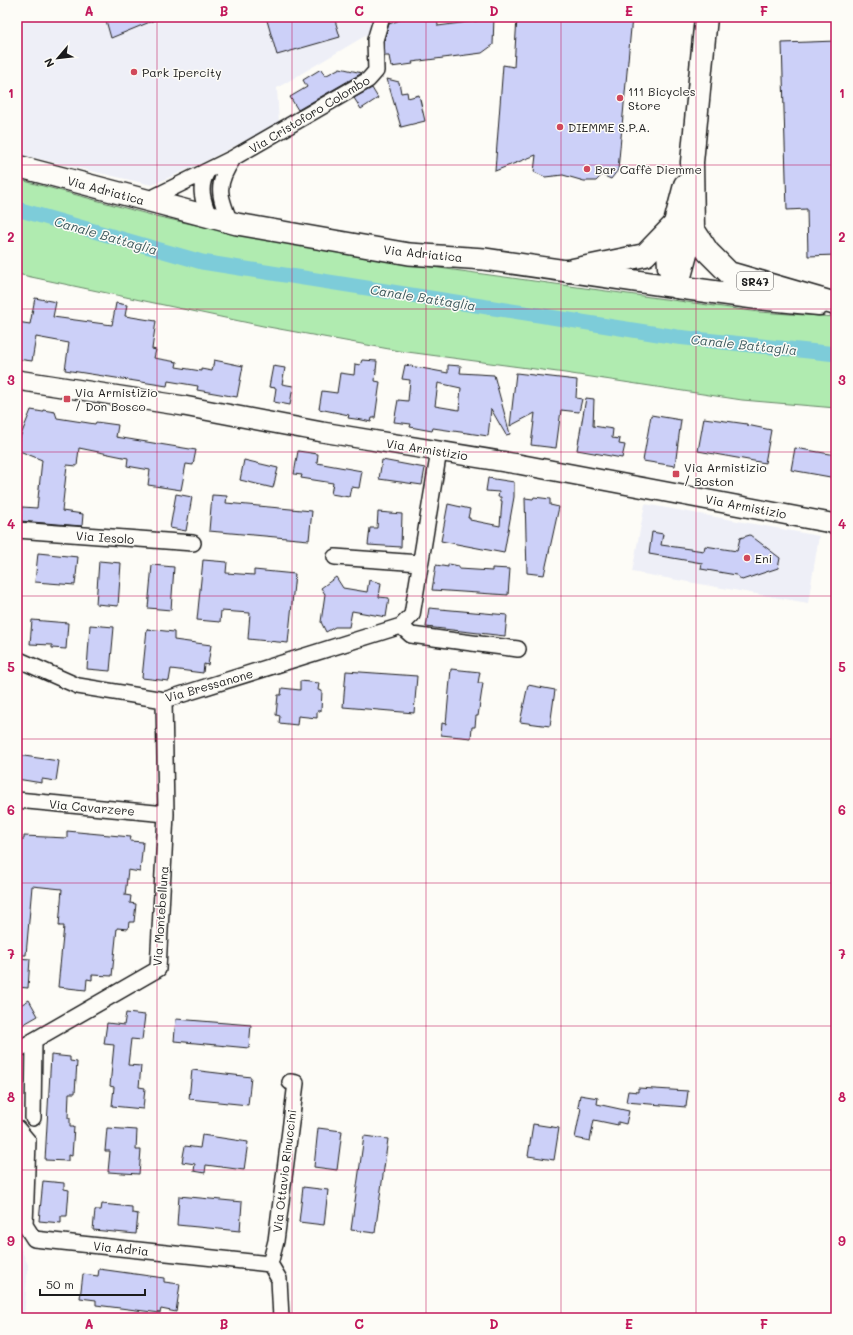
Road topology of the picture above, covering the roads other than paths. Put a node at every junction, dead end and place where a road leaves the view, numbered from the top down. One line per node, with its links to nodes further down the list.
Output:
1 (382, 17): 3 (street, Via Cristoforo Colombo)
2 (706, 17): 9 (main road)
3 (233, 158): 5 (street, Via Cristoforo Colombo); 8 (street, Via Cristoforo Colombo)
4 (17, 166): 6 (main road, Via Adriatica)
5 (207, 172): 6 (street, Via Cristoforo Colombo); 7 (street)
6 (146, 201): 7 (main road, Via Adriatica)
7 (209, 217): 8 (main road, Via Adriatica)
8 (230, 222): 10 (main road, Via Adriatica)
9 (683, 228): 10 (main road); 11 (main road); 12 (main road, SR47)
10 (568, 271): 11 (main road, Via Adriatica)
11 (677, 288): 12 (main road, Via Adriatica)
12 (836, 305)
13 (17, 382): 14 (street, Via Armistizio)
14 (439, 451): 15 (street, Via Armistizio); 19 (street)
15 (836, 524)
16 (17, 530): 17 (street, Via Iesolo)
17 (192, 543)
18 (335, 557): 19 (street)
19 (420, 563): 20 (street)
20 (401, 626): 21 (street); 23 (street, Via Bressanone)
21 (518, 649)
22 (17, 659): 23 (street, Via Bressanone)
23 (164, 700): 25 (street, Via Montebelluna)
24 (17, 800): 25 (street, Via Cavarzere)
25 (166, 814): 26 (street, Via Montebelluna)
26 (34, 1041): 27 (street, Via Montebelluna); 29 (street)
27 (17, 1050)
28 (290, 1082): 31 (street, Via Ottavio Rinuccini)
29 (33, 1118)
30 (17, 1128): 31 (street, Via Adria)
31 (270, 1264): 32 (street)
32 (281, 1318)

